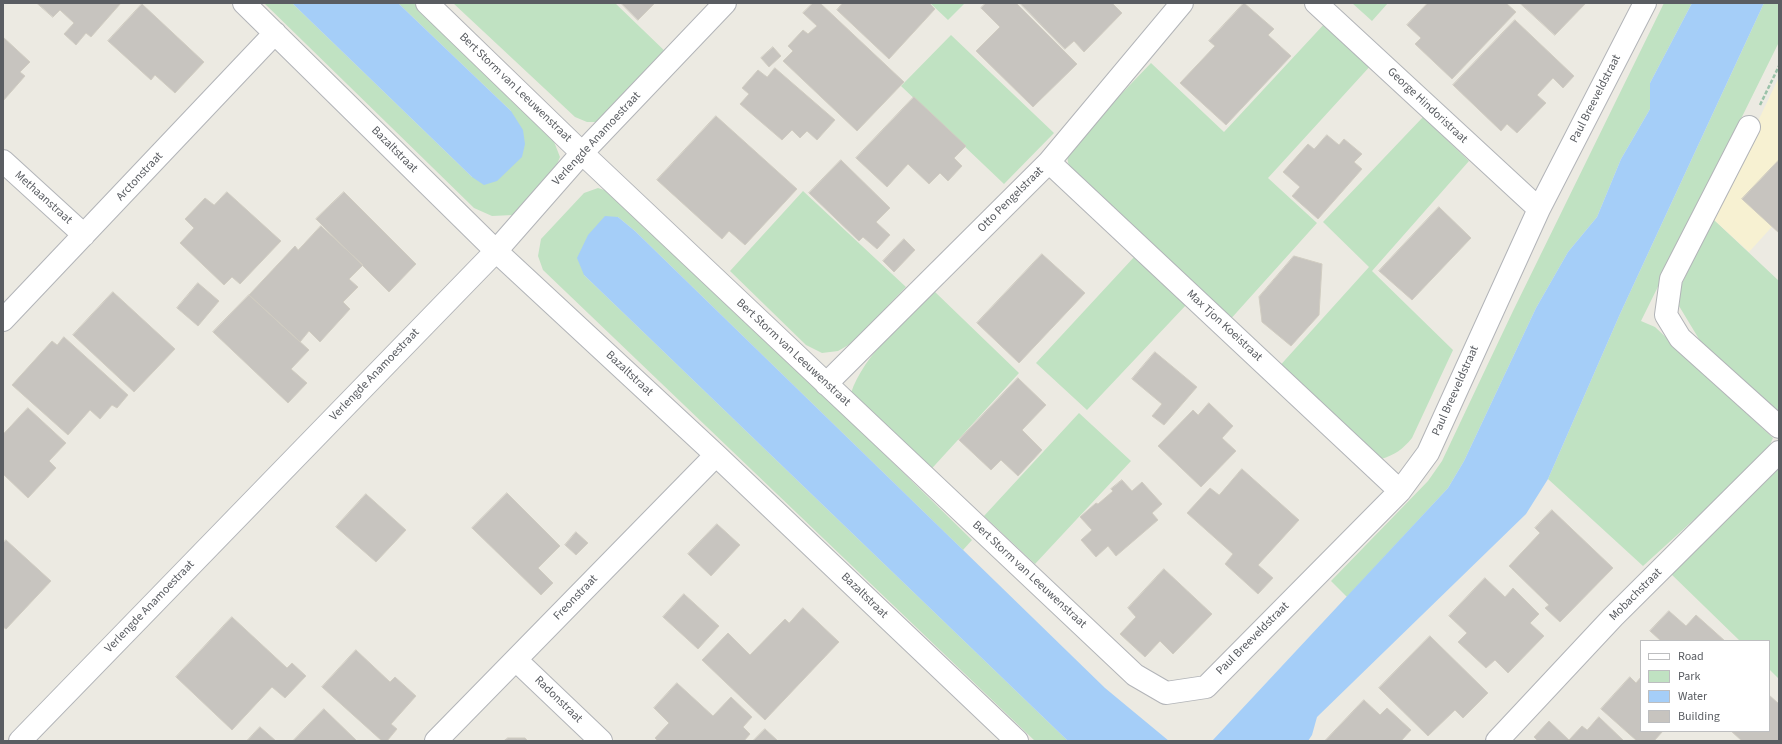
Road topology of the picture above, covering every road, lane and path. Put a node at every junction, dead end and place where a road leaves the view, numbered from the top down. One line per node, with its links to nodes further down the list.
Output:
1 (244, 3): 7 (street, Bazaltstraat)
2 (427, 3): 10 (street, Bert Storm van Leeuwenstraat)
3 (725, 3): 10 (street, Verlengde Anamoestraat)
4 (1182, 3): 12 (street, Otto Pengelstraat)
5 (1316, 3): 13 (street, George Hindoristraat)
6 (1645, 3): 13 (street, Paul Breeveldstraat)
7 (275, 33): 14 (street, Arctonstraat); 15 (street, Bazaltstraat)
8 (1779, 66): 9 (path)
9 (1749, 127): 18 (street)
10 (582, 153): 15 (street, Verlengde Anamoestraat); 17 (street, Bert Storm van Leeuwenstraat)
11 (3, 162): 14 (street, Methaanstraat)
12 (1049, 162): 17 (street, Otto Pengelstraat); 21 (street, Max Tjon Koeistraat)
13 (1539, 209): 21 (street, Paul Breeveldstraat)
14 (84, 236): 16 (street, Arctonstraat)
15 (496, 250): 20 (street, Bazaltstraat); 24 (street, Verlengde Anamoestraat)
16 (3, 320)
17 (826, 384): 23 (street, Bert Storm van Leeuwenstraat)
18 (1779, 428)
19 (1779, 452): 28 (street, Mobachstraat)
20 (716, 455): 22 (street, Freonstraat); 27 (street, Bazaltstraat)
21 (1400, 491): 23 (street, Paul Breeveldstraat)
22 (516, 660): 25 (street, Freonstraat); 26 (street, Radonstraat)
23 (1166, 693)
24 (20, 741)
25 (436, 741)
26 (601, 741)
27 (1017, 741)
28 (1497, 741)

